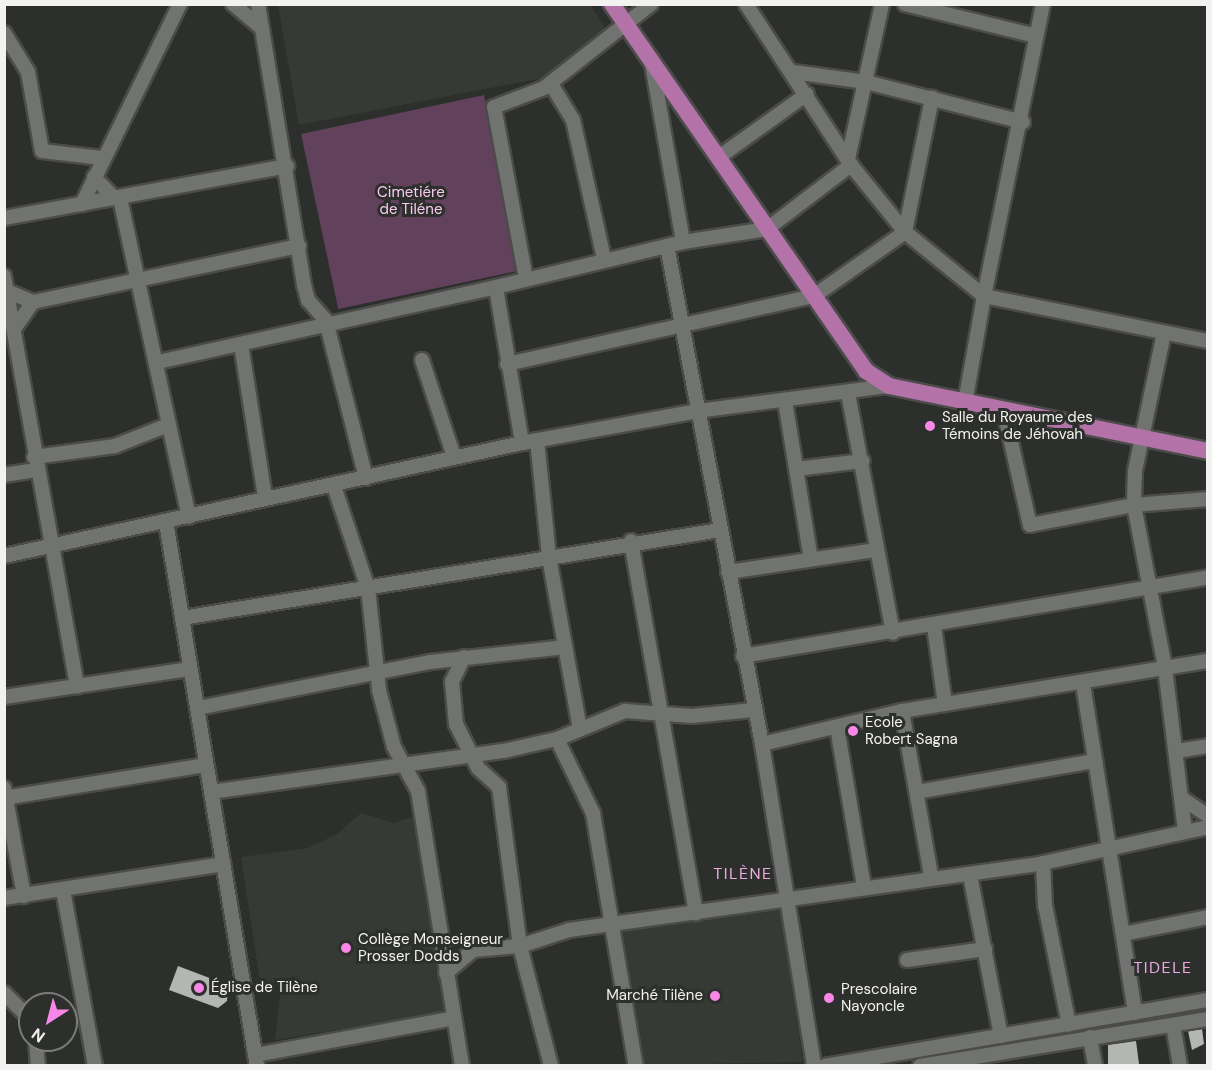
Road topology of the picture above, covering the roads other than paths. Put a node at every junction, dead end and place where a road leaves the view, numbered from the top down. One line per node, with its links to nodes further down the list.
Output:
1 (233, 4): 11 (street)
2 (258, 4): 11 (street)
3 (612, 4): 10 (main road)
4 (651, 4): 10 (street)
5 (746, 4): 15 (street)
6 (882, 4): 16 (street)
7 (905, 4): 13 (street)
8 (1043, 4): 13 (street)
9 (178, 6): 22 (street)
10 (626, 24): 14 (main road); 17 (street)
11 (262, 28): 24 (street)
12 (4, 33): 22 (street)
13 (1036, 36): 20 (street)
14 (651, 59): 21 (main road); 31 (street)
15 (793, 72): 16 (street); 18 (street)
16 (866, 82): 19 (street); 23 (street)
17 (551, 84): 34 (street); 37 (street)
18 (807, 93): 21 (street); 23 (street)
19 (932, 98): 20 (street); 30 (street)
20 (1023, 122): 41 (street)
21 (719, 157): 29 (main road)
22 (102, 158): 25 (street)
23 (849, 162): 29 (street); 30 (street)
24 (287, 166): 26 (street); 32 (street)
25 (94, 177): 26 (street); 27 (street)
26 (118, 198): 27 (street); 36 (street)
27 (82, 204): 28 (street)
28 (4, 219)
29 (767, 229): 31 (street); 40 (main road)
30 (905, 232): 40 (street); 41 (street)
31 (683, 242): 33 (street)
32 (299, 246): 36 (street); 43 (street)
33 (668, 246): 34 (street); 44 (street)
34 (604, 259): 37 (street)
35 (4, 276): 39 (street)
36 (135, 277): 42 (street); 51 (street)
37 (526, 279): 38 (street)
38 (496, 287): 43 (street); 52 (street)
39 (7, 291): 42 (street); 45 (street)
40 (814, 296): 44 (street); 53 (main road)
41 (984, 296): 46 (street); 56 (street)
42 (33, 302): 45 (street)
43 (326, 321): 48 (street); 69 (street)
44 (683, 324): 52 (street); 57 (street)
45 (14, 329): 49 (street)
46 (1164, 333): 47 (street); 60 (street)
47 (1208, 341)
48 (241, 344): 51 (street); 71 (street)
49 (10, 348): 66 (street)
50 (422, 360): 64 (street)
51 (158, 362): 59 (street)
52 (507, 364): 62 (street)
53 (889, 386): 54 (street); 56 (main road)
54 (848, 393): 55 (street); 65 (street)
55 (785, 401): 57 (street); 67 (street)
56 (965, 403): 58 (main road)
57 (698, 411): 61 (street); 76 (street)
58 (1004, 411): 60 (main road); 73 (street)
59 (168, 425): 66 (street); 74 (street)
60 (1144, 437): 63 (main road); 73 (street)
61 (537, 440): 62 (street); 81 (street)
62 (522, 443): 64 (street)
63 (1208, 451)
64 (454, 457): 69 (street)
65 (863, 461): 67 (street); 79 (street)
66 (35, 463): 68 (street); 78 (street)
67 (796, 469): 82 (street)
68 (4, 475)
69 (366, 478): 70 (street)
70 (334, 486): 71 (street); 85 (street)
71 (265, 498): 74 (street)
72 (1208, 500): 73 (street)
73 (1134, 505): 86 (street)
74 (189, 517): 75 (street)
75 (166, 522): 78 (street); 87 (street)
76 (720, 530): 77 (street); 83 (street)
77 (631, 541): 81 (street); 106 (street)
78 (49, 548): 80 (street); 100 (street)
79 (876, 550): 82 (street); 89 (street)
80 (4, 556)
81 (549, 557): 85 (street); 90 (street)
82 (811, 559): 83 (street)
83 (728, 572): 91 (street)
84 (1208, 577): 86 (street)
85 (368, 588): 87 (street); 97 (street)
86 (1149, 590): 88 (street); 95 (street)
87 (182, 618): 96 (street)
88 (934, 626): 89 (street); 102 (street)
89 (893, 633): 91 (street)
90 (565, 646): 92 (street); 108 (street)
91 (743, 656): 104 (street)
92 (464, 657): 94 (street); 98 (street)
93 (1208, 661): 95 (street)
94 (430, 662): 97 (street); 98 (street)
95 (1165, 668): 99 (street); 112 (street)
96 (190, 669): 100 (street); 103 (street)
97 (378, 673): 103 (street); 116 (street)
98 (452, 682): 113 (street)
99 (1083, 684): 102 (street); 114 (street)
100 (77, 687): 101 (street)
101 (4, 697)
102 (945, 704): 105 (street)
103 (198, 708): 115 (street)
104 (754, 710): 106 (street); 110 (street)
105 (902, 711): 107 (street); 118 (street)
106 (658, 712): 108 (street); 134 (street)
107 (837, 727): 110 (street); 129 (street)
108 (580, 729): 109 (street)
109 (557, 739): 113 (street); 136 (street)
110 (762, 744): 133 (street)
111 (1208, 746): 112 (street)
112 (1177, 751): 120 (street)
113 (472, 757): 116 (street); 138 (street)
114 (1095, 762): 118 (street); 124 (street)
115 (206, 765): 117 (street); 119 (street)
116 (401, 765): 117 (street); 141 (street)
117 (211, 792): 126 (street)
118 (917, 792): 128 (street)
119 (5, 795): 131 (street)
120 (1184, 799): 121 (street); 123 (street)
121 (1208, 816)
122 (1208, 827): 123 (street)
123 (1185, 832): 124 (street)
124 (1107, 849): 125 (street); 137 (street)
125 (1043, 863): 127 (street); 148 (street)
126 (224, 864): 130 (street); 152 (street)
127 (970, 875): 128 (street); 139 (street)
128 (931, 876): 129 (street)
129 (864, 887): 133 (street)
130 (63, 890): 131 (street); 154 (street)
131 (24, 896): 132 (street)
132 (4, 898)
133 (789, 898): 134 (street); 158 (street)
134 (696, 914): 136 (street)
135 (1208, 917): 137 (street)
136 (616, 926): 138 (street); 157 (street)
137 (1123, 934): 145 (street)
138 (520, 946): 141 (street); 156 (street)
139 (985, 949): 140 (street); 150 (street)
140 (908, 960)
141 (446, 973): 146 (street)
142 (4, 993): 144 (street)
143 (1208, 1000): 145 (street)
144 (18, 1007)
145 (1135, 1013): 148 (street)
146 (453, 1018): 152 (street); 155 (street)
147 (1208, 1019): 149 (street)
148 (1069, 1025): 150 (street)
149 (1173, 1025): 151 (street); 162 (street)
150 (1001, 1036): 159 (street)
151 (1090, 1036): 153 (street); 161 (street)
152 (256, 1060)
153 (943, 1064): 160 (street)
154 (95, 1065)
155 (462, 1065)
156 (551, 1065)
157 (636, 1065)
158 (814, 1065)
159 (825, 1065)
160 (920, 1065)
161 (1095, 1065)
162 (1180, 1065)

